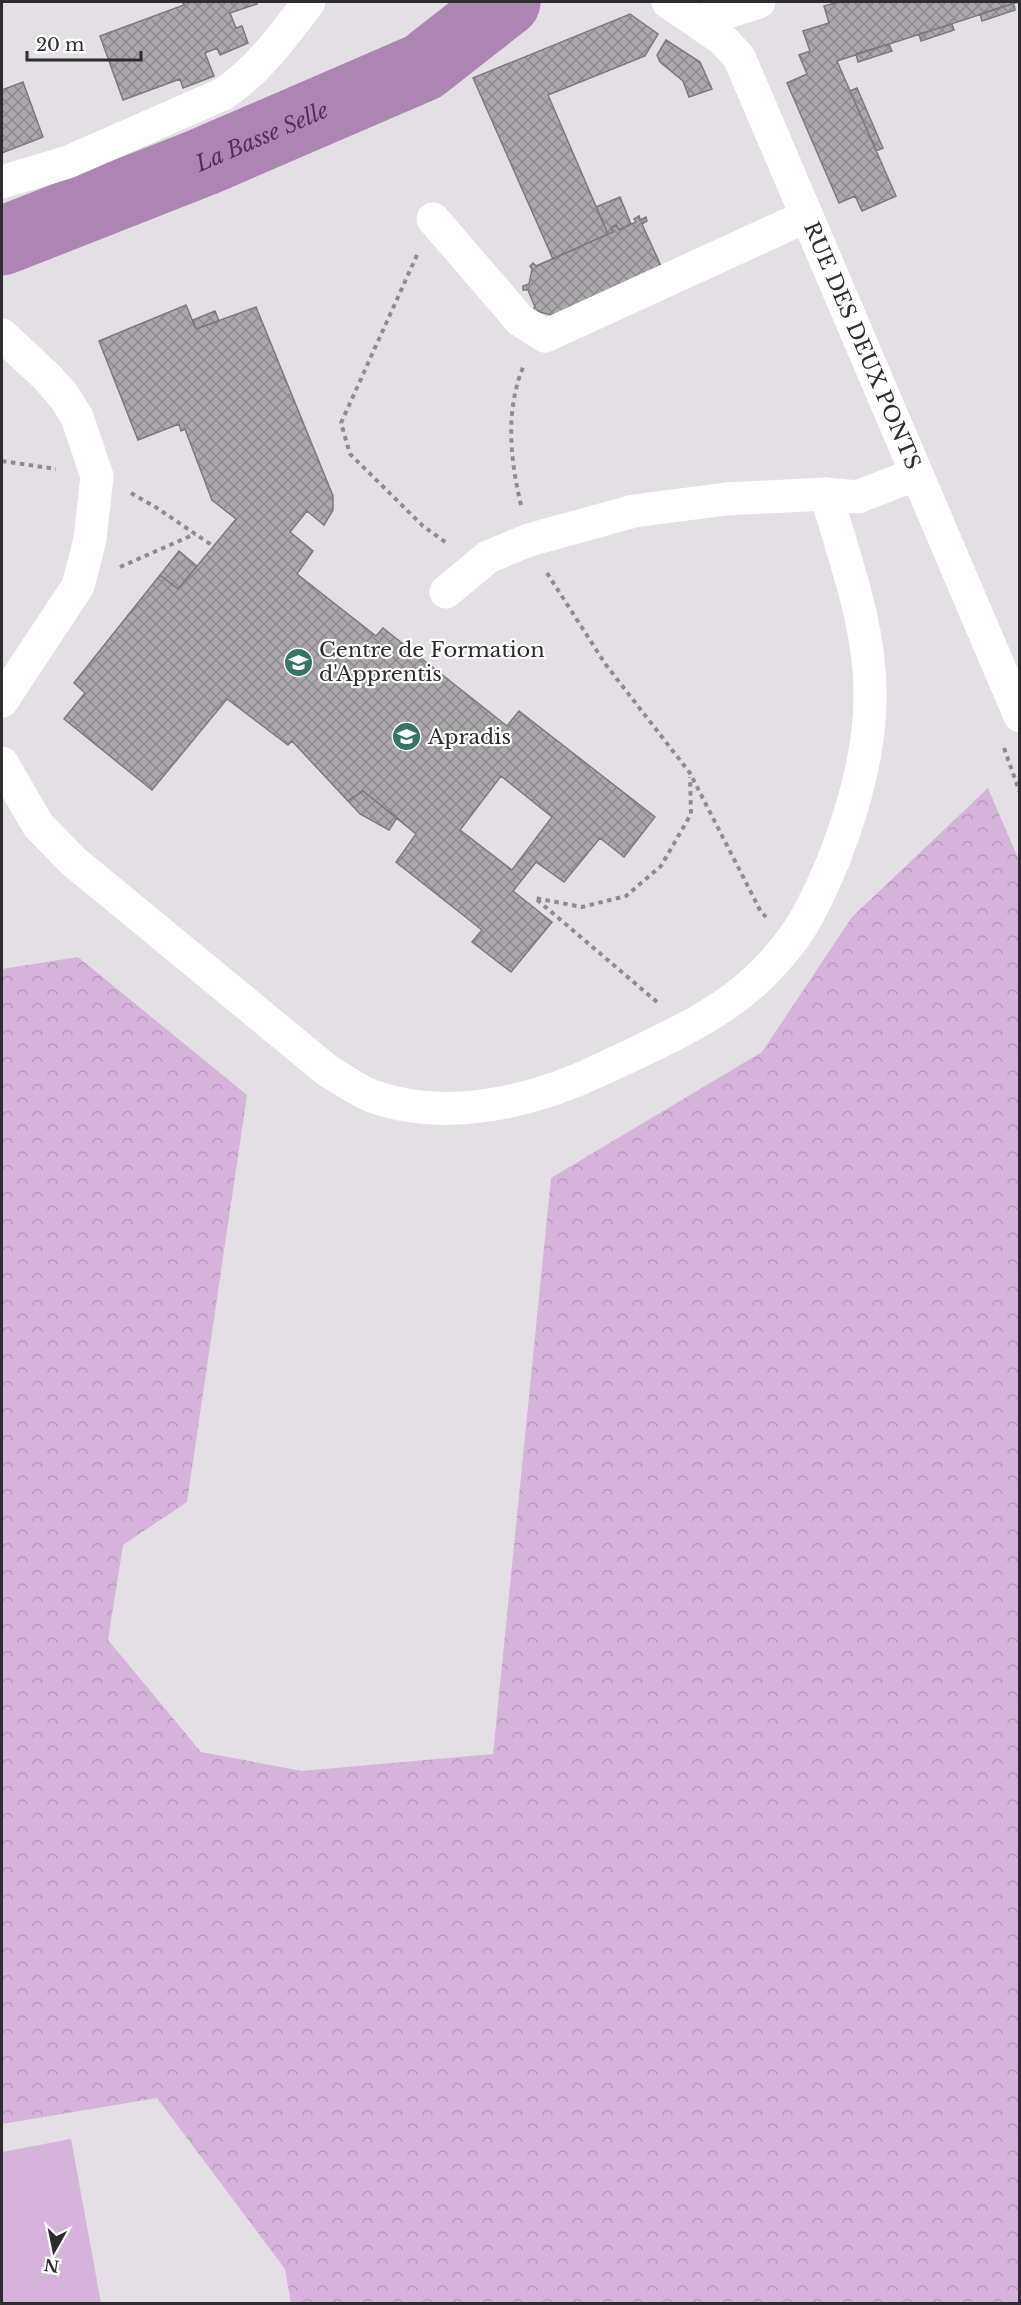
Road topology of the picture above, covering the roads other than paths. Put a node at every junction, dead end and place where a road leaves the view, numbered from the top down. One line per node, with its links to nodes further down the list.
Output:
1 (309, 2): 5 (street)
2 (668, 2): 4 (street, RUE DES DEUX PONTS)
3 (759, 2): 4 (street)
4 (700, 21): 6 (street, RUE DES DEUX PONTS)
5 (2, 182)
6 (807, 216): 7 (street); 9 (street, RUE DES DEUX PONTS)
7 (433, 219)
8 (2, 335): 12 (street)
9 (917, 474): 10 (street); 13 (street, RUE DES DEUX PONTS)
10 (826, 494): 11 (street); 14 (street)
11 (446, 592)
12 (2, 700)
13 (1020, 716)
14 (2, 763)

